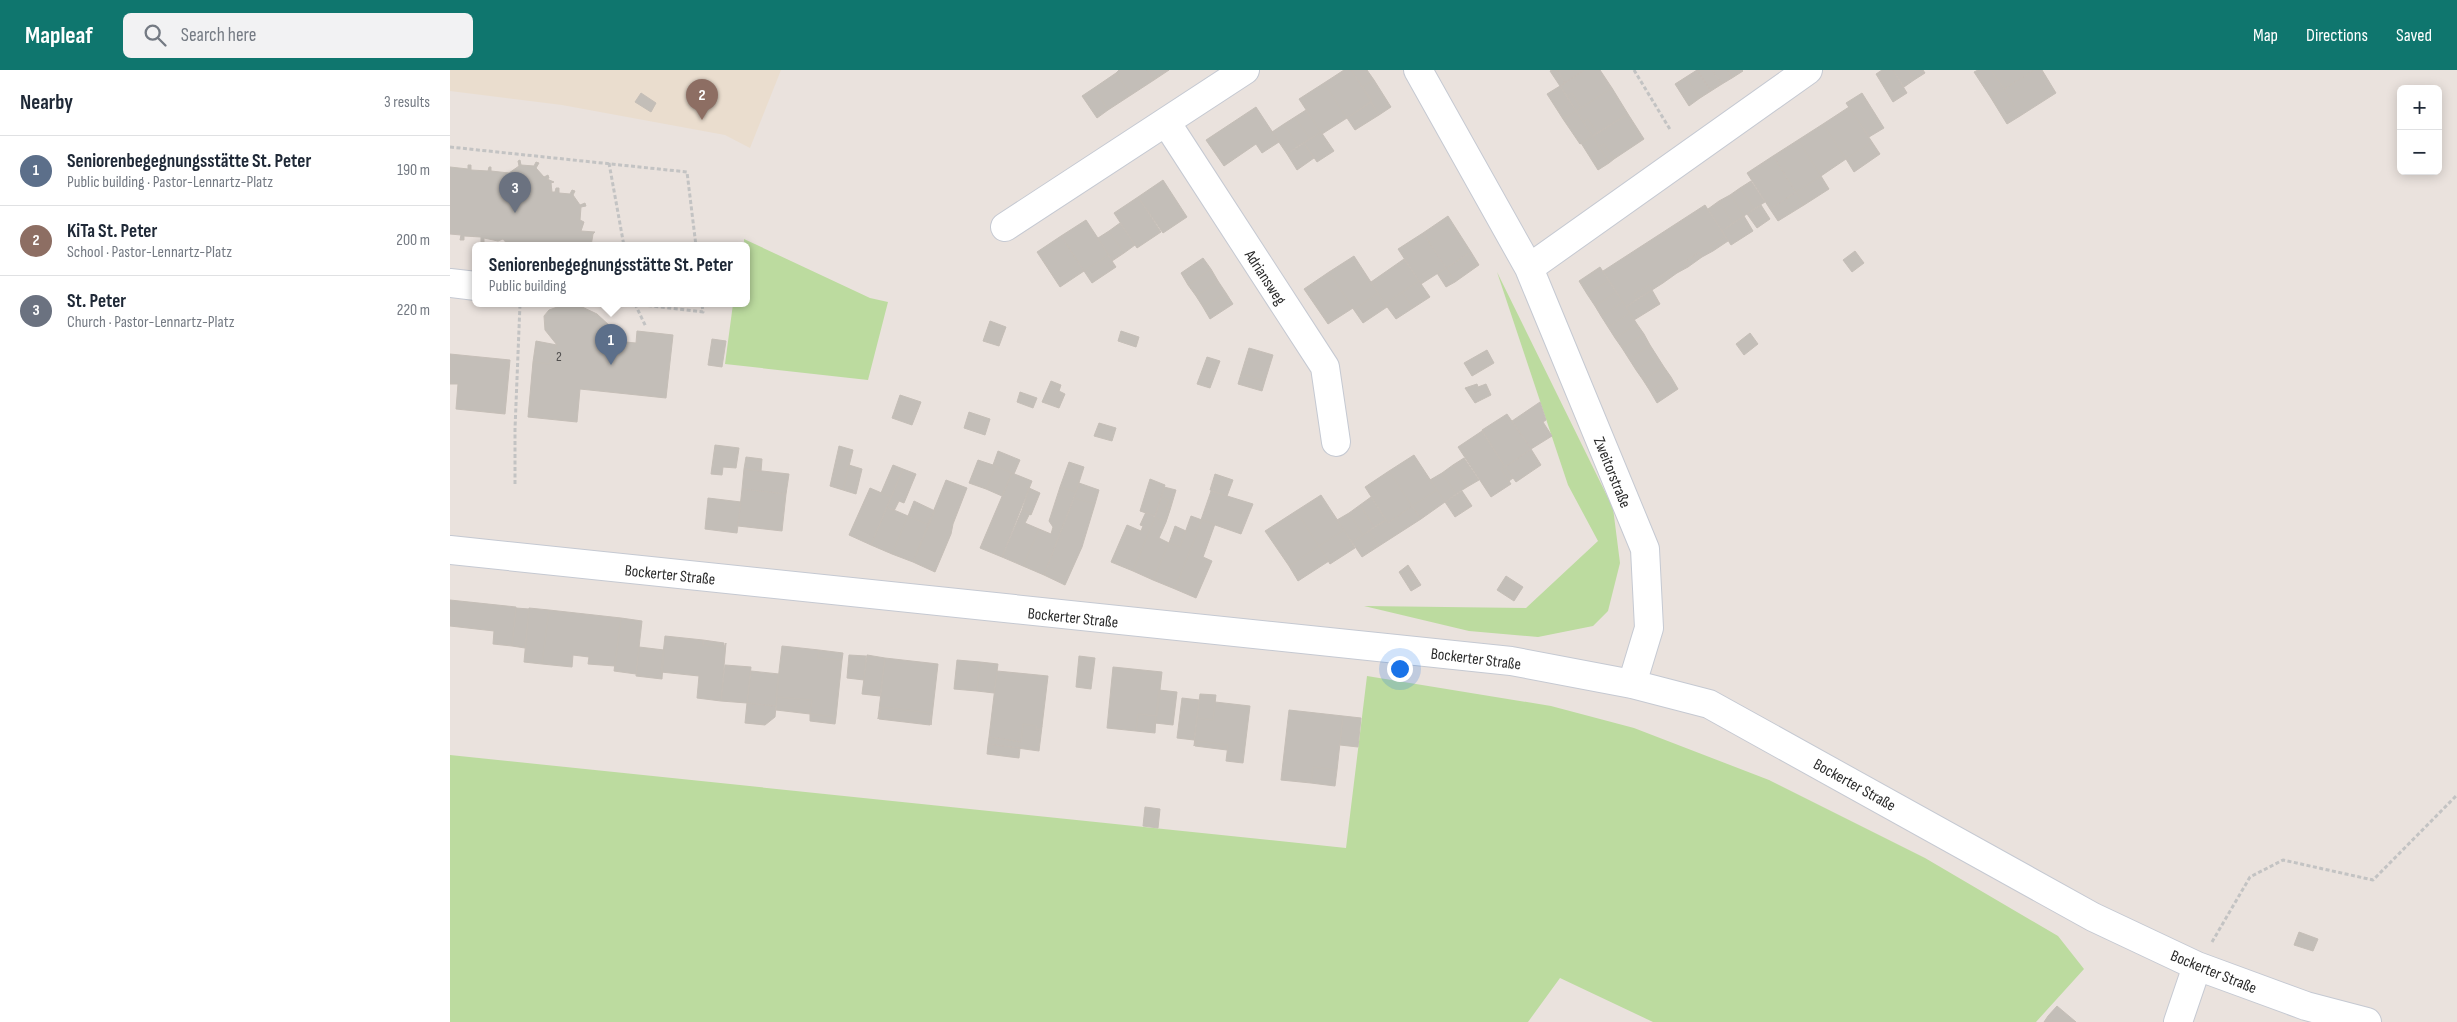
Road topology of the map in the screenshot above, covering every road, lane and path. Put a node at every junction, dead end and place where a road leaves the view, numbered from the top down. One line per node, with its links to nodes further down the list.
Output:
1 (1245, 70): 5 (street)
2 (1418, 70): 12 (street, Zweitorstraße)
3 (1634, 70): 7 (path)
4 (1808, 70): 7 (street)
5 (1166, 122): 9 (street); 20 (street, Adriansweg)
6 (450, 147): 8 (path)
7 (1687, 158): 12 (street)
8 (608, 163): 10 (path); 11 (path)
9 (1005, 227)
10 (623, 242)
11 (696, 242)
12 (1529, 268): 23 (street, Zweitorstraße)
13 (450, 283): 14 (street)
14 (472, 286)
15 (520, 307): 21 (path)
16 (636, 307): 19 (path)
17 (660, 307): 18 (path)
18 (702, 307)
19 (646, 327)
20 (1336, 442)
21 (515, 484)
22 (450, 550): 23 (street, Bockerter Straße)
23 (1632, 684): 25 (street, Bockerter Straße)
24 (2457, 795): 25 (path)
25 (2197, 966): 26 (street); 27 (street, Bockerter Straße)
26 (2178, 1022)
27 (2367, 1022)

